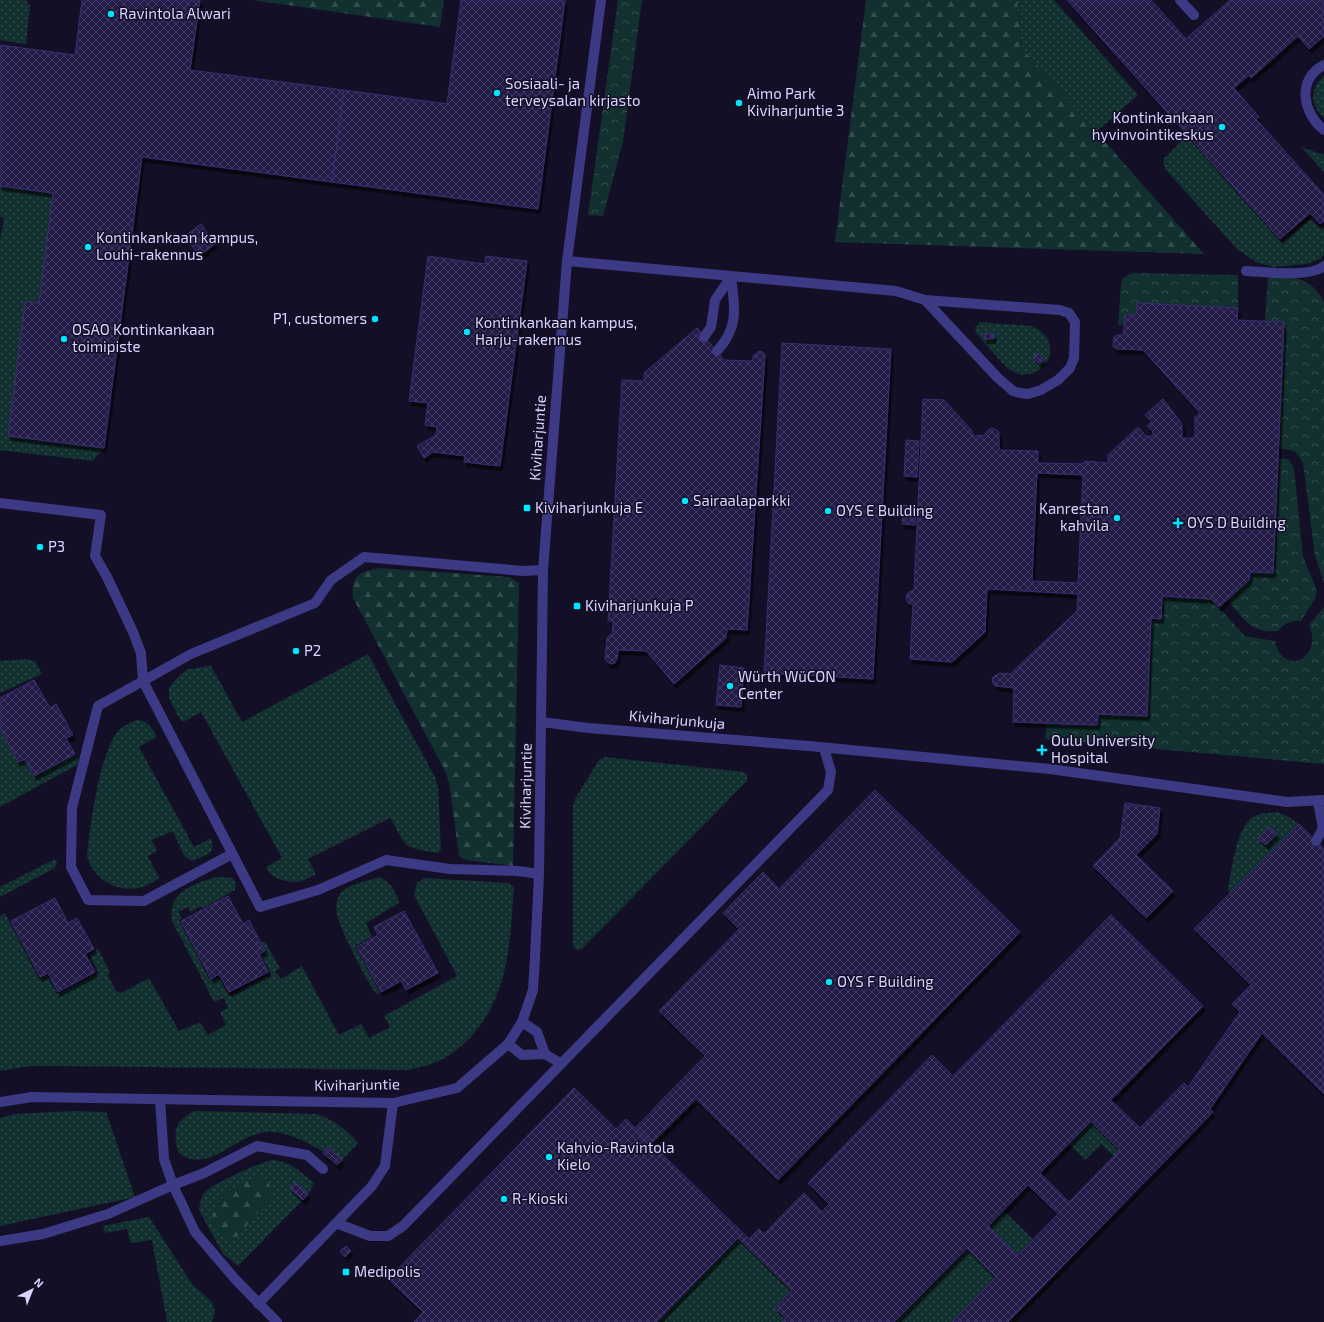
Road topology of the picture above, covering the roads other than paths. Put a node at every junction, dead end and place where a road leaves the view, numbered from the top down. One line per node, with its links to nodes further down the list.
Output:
1 (601, 0): 6 (street, Kiviharjuntie)
2 (1180, 0): 3 (street)
3 (1194, 15)
4 (1324, 65): 5 (street)
5 (1324, 130)
6 (566, 261): 9 (street); 14 (street, Kiviharjuntie)
7 (1324, 266): 8 (street)
8 (1246, 271)
9 (731, 277): 10 (street); 11 (street); 12 (street)
10 (925, 300): 10 (street)
11 (704, 337)
12 (717, 351)
13 (0, 503): 15 (street)
14 (543, 570): 15 (street); 16 (street, Kiviharjuntie)
15 (143, 681): 20 (street); 20 (street)
16 (542, 722): 17 (street, Kiviharjunkuja); 21 (street, Kiviharjuntie)
17 (824, 748): 18 (street, Kiviharjunkuja); 25 (street)
18 (1321, 801): 19 (street)
19 (1316, 841)
20 (232, 854): 21 (street)
21 (539, 874): 22 (street, Kiviharjuntie)
22 (522, 1022): 23 (street, Kiviharjuntie); 24 (street)
23 (508, 1044): 24 (street); 28 (street, Kiviharjuntie)
24 (545, 1054): 25 (street)
25 (560, 1064): 31 (street)
26 (160, 1099): 27 (street, Kiviharjuntie); 28 (street, Kiviharjuntie); 30 (street)
27 (0, 1102)
28 (393, 1103): 31 (street)
29 (323, 1169): 30 (street)
30 (173, 1185): 32 (street); 33 (street)
31 (336, 1224): 33 (street)
32 (0, 1241)
33 (258, 1304): 34 (street)
34 (277, 1322)

